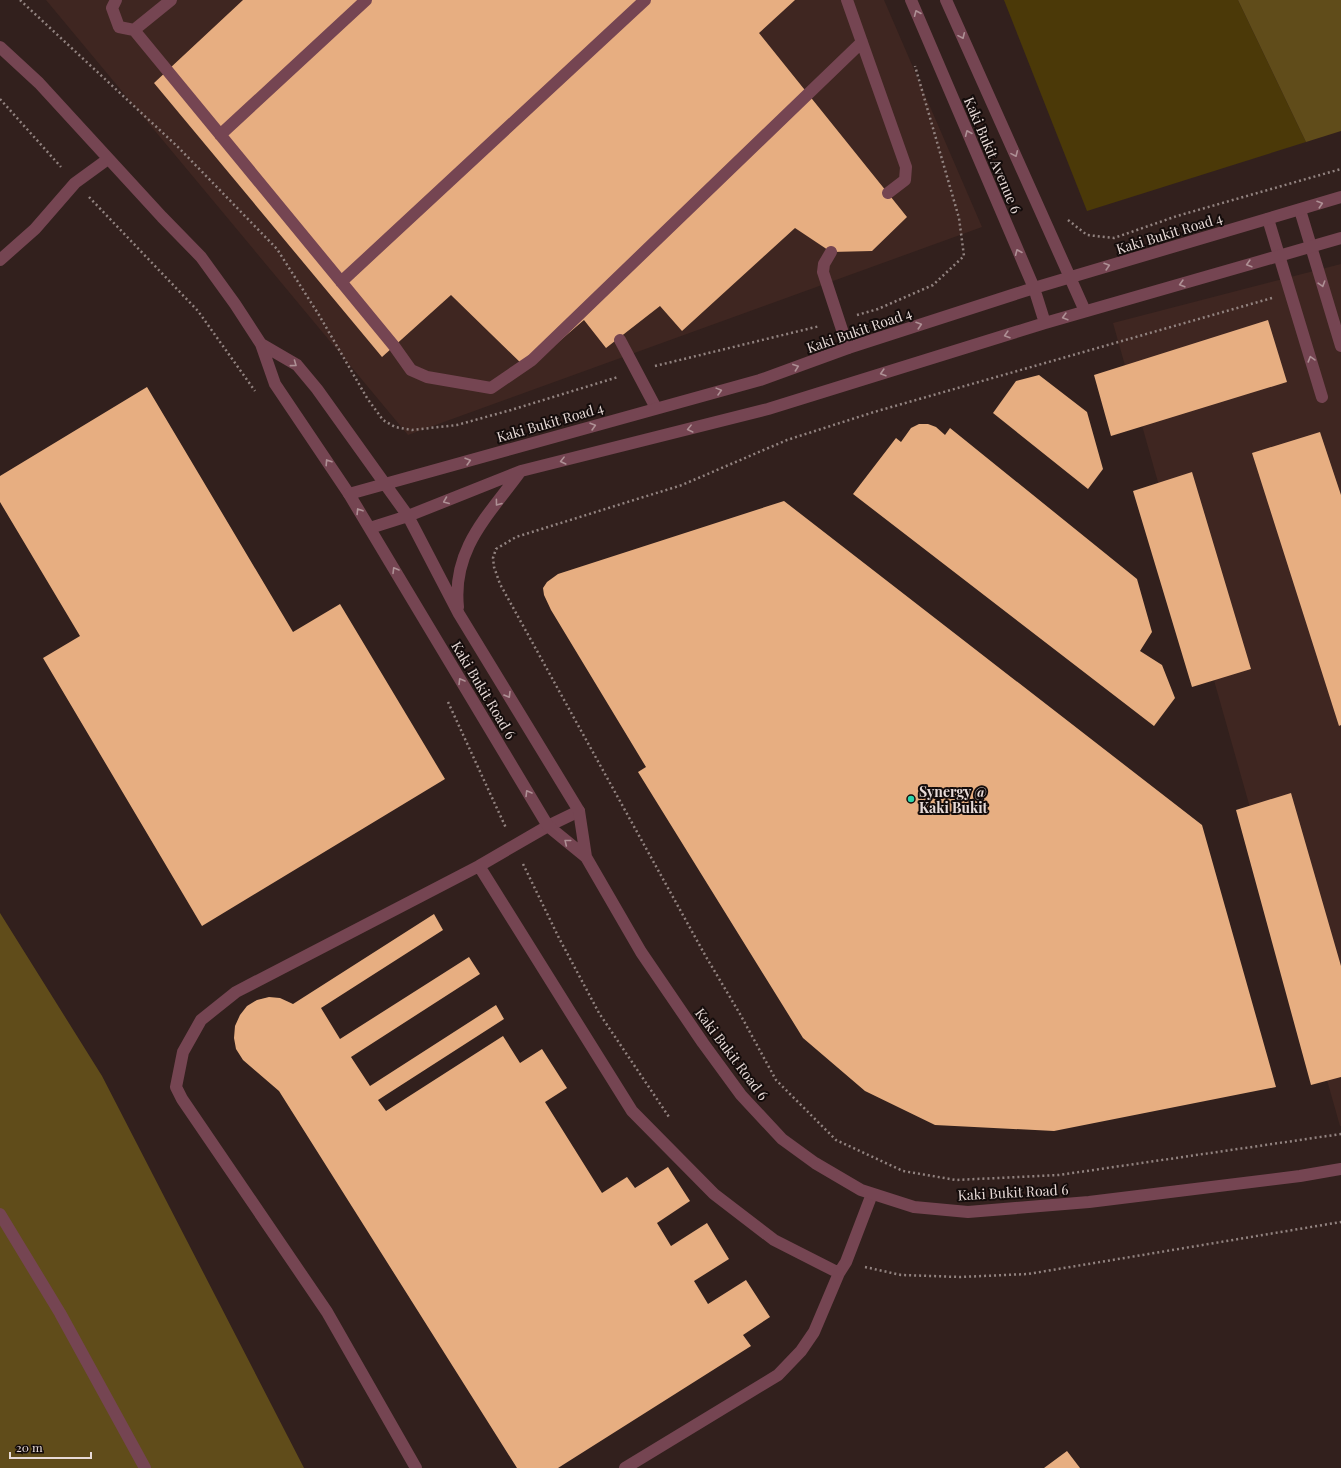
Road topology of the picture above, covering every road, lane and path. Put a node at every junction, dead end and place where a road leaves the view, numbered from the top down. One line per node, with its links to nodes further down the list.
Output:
1 (20, 0): 15 (path)
2 (116, 0): 9 (street)
3 (171, 0): 9 (street)
4 (366, 0): 14 (street)
5 (645, 0): 30 (street)
6 (847, 0): 10 (street)
7 (911, 0): 31 (street, Kaki Bukit Avenue 6, one-way to 7)
8 (946, 0): 29 (street, Kaki Bukit Avenue 6, one-way to 29)
9 (134, 30): 14 (street)
10 (862, 42): 19 (street); 30 (street)
11 (0, 47): 16 (street)
12 (914, 60): 34 (path)
13 (0, 99): 18 (path)
14 (220, 135): 30 (street)
15 (178, 147)
16 (108, 159): 18 (street); 37 (street)
17 (1341, 169): 23 (path)
18 (75, 183): 28 (street); 41 (path)
19 (888, 193)
20 (1341, 197): 21 (street, Kaki Bukit Road 4, one-way to 20)
21 (1300, 210): 22 (street, Kaki Bukit Road 4); 25 (street)
22 (1268, 219): 27 (street); 29 (street, Kaki Bukit Road 4, one-way to 22)
23 (1068, 221)
24 (1341, 238): 25 (street)
25 (1311, 247): 27 (street); 38 (street, one-way to 38)
26 (831, 252): 34 (street)
27 (1279, 255): 32 (street); 33 (street, one-way to 33)
28 (0, 260)
29 (1070, 278): 31 (street, Kaki Bukit Road 4); 33 (street, Kaki Bukit Avenue 6)
30 (341, 282)
31 (1034, 288): 35 (street, Kaki Bukit Avenue 6); 39 (street, Kaki Bukit Road 4, one-way to 31)
32 (1289, 293): 42 (street, one-way to 32); 57 (path)
33 (1085, 312): 35 (street, one-way to 35)
34 (839, 321): 39 (street); 40 (path)
35 (1045, 323): 44 (street, one-way to 44)
36 (620, 340): 40 (street)
37 (261, 344): 45 (street, one-way to 45); 46 (street, one-way to 37)
38 (1341, 346)
39 (848, 348): 43 (street, Kaki Bukit Road 4, one-way to 39)
40 (636, 371): 43 (street)
41 (256, 393)
42 (1322, 396)
43 (656, 408): 45 (street, Kaki Bukit Road 4, one-way to 43)
44 (521, 471): 47 (street, one-way to 47); 49 (street, one-way to 49)
45 (386, 484): 46 (street, Kaki Bukit Road 4); 47 (street)
46 (349, 494): 48 (street, one-way to 46)
47 (408, 516): 48 (street); 49 (street, Kaki Bukit Road 6)
48 (370, 528): 52 (street, Kaki Bukit Road 6, one-way to 48)
49 (458, 614): 51 (street, Kaki Bukit Road 6, one-way to 51)
50 (445, 695): 53 (path)
51 (579, 811): 52 (street); 54 (street, Kaki Bukit Road 6)
52 (548, 826): 53 (street); 54 (street, Kaki Bukit Road 6, one-way to 52)
53 (514, 846): 55 (street); 56 (path)
54 (586, 857): 59 (street, Kaki Bukit Road 6)
55 (479, 866): 63 (street); 65 (street)
56 (670, 1120)
57 (1341, 1134)
58 (1341, 1169): 59 (street, Kaki Bukit Road 6)
59 (872, 1194): 62 (street)
60 (0, 1214): 64 (street)
61 (1341, 1222): 62 (path)
62 (846, 1262): 63 (street)
63 (839, 1273): 66 (street)
64 (145, 1468)
65 (416, 1468)
66 (625, 1468)

